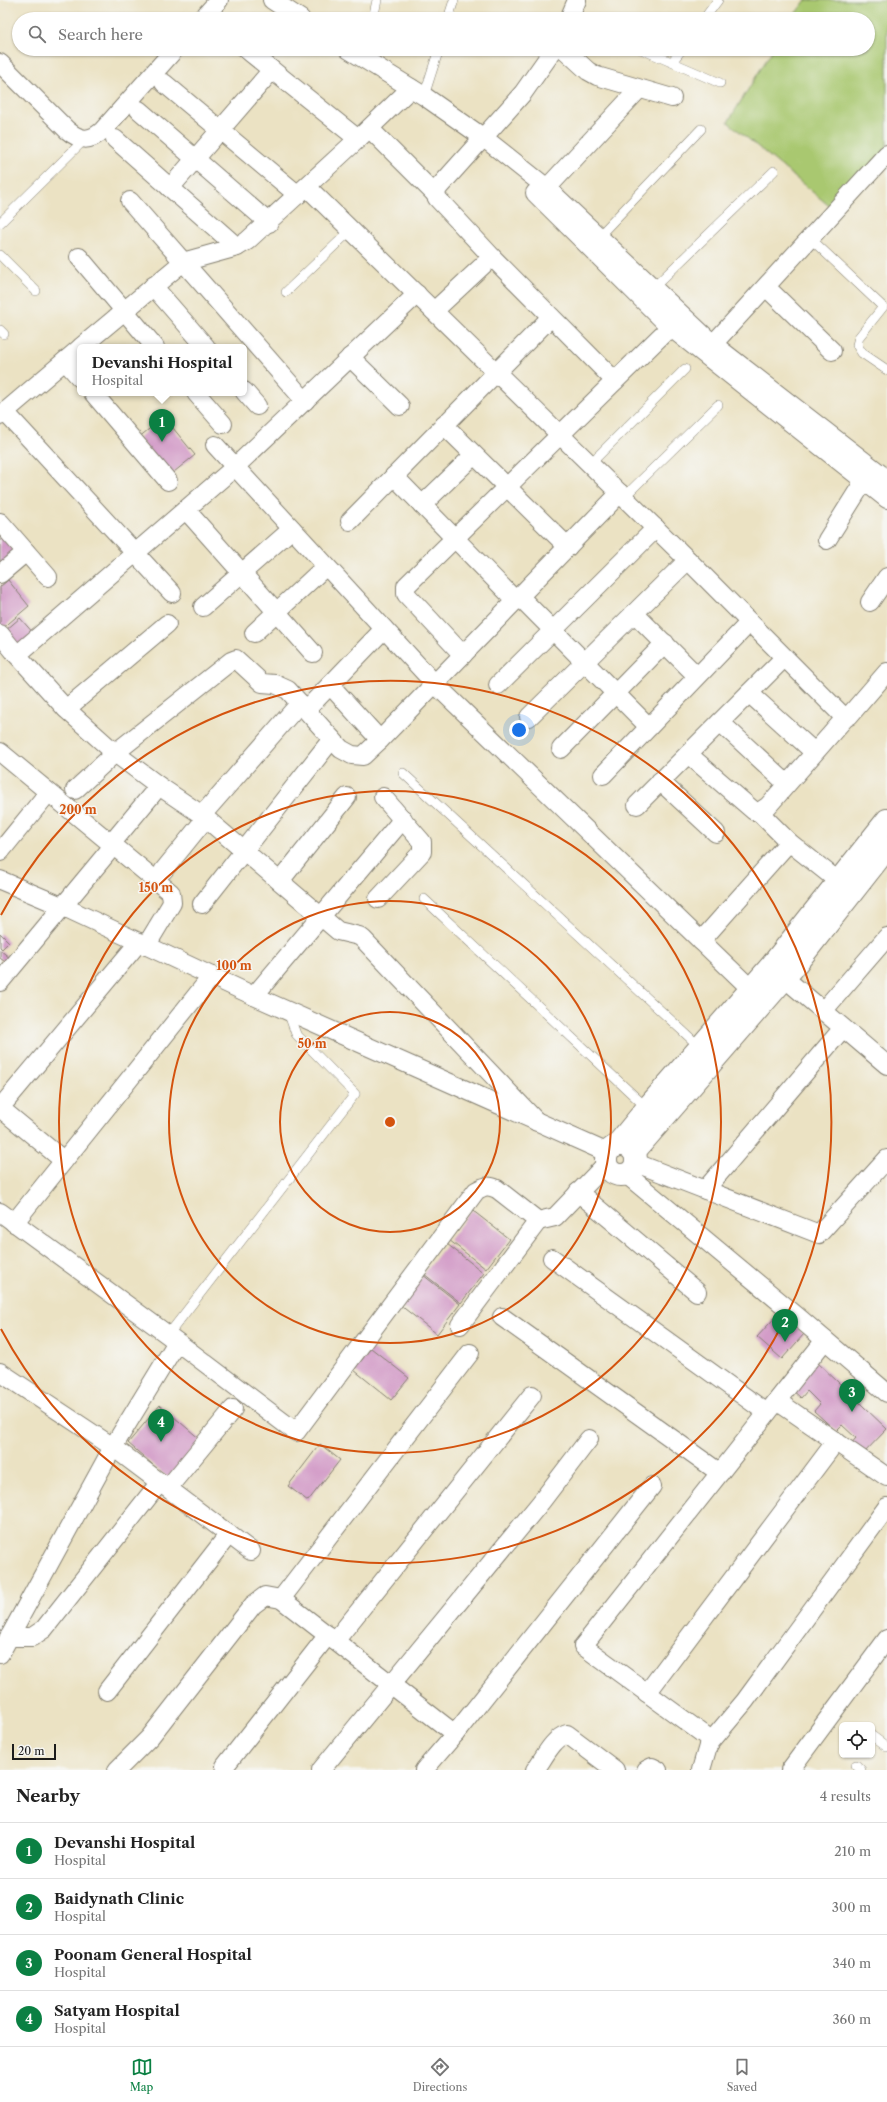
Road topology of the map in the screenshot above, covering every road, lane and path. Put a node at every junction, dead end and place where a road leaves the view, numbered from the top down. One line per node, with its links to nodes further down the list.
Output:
1 (219, 0): 7 (street)
2 (272, 0): 8 (street)
3 (377, 0): 9 (lane)
4 (454, 0): 10 (lane)
5 (577, 0): 11 (street)
6 (718, 0): 12 (lane)
7 (210, 12)
8 (290, 12)
9 (374, 12)
10 (450, 12)
11 (573, 12)
12 (709, 12)
13 (169, 56): 35 (street)
14 (255, 56): 23 (street)
15 (368, 56): 27 (street)
16 (436, 56): 27 (lane)
17 (549, 56): 33 (street)
18 (572, 56): 26 (street)
19 (658, 56): 21 (lane)
20 (677, 56): 21 (lane)
21 (672, 62): 25 (lane)
22 (0, 63): 35 (street)
23 (272, 70): 31 (street); 32 (street)
24 (164, 82): 31 (street)
25 (720, 83)
26 (640, 89): 28 (street); 41 (street)
27 (418, 92): 32 (street); 33 (street)
28 (672, 98)
29 (139, 110): 38 (street)
30 (701, 129): 48 (lane)
31 (220, 130): 38 (street); 42 (street)
32 (364, 134): 42 (street); 43 (street)
33 (484, 138): 36 (street); 43 (street)
34 (115, 139): 40 (street)
35 (84, 140): 45 (lane)
36 (503, 154): 41 (street); 64 (street)
37 (887, 154): 49 (street)
38 (196, 158): 40 (street); 46 (street)
39 (774, 171): 57 (lane)
40 (170, 188): 50 (street)
41 (546, 188): 48 (street)
42 (302, 191): 46 (street); 47 (street)
43 (435, 194): 53 (street)
44 (130, 201): 54 (street)
45 (0, 223)
46 (268, 223): 50 (street)
47 (351, 230): 59 (lane); 60 (street)
48 (599, 236): 57 (street)
49 (810, 238): 56 (street); 74 (lane)
50 (237, 248): 54 (street)
51 (0, 255): 58 (lane)
52 (79, 257): 61 (street)
53 (492, 257): 62 (street); 63 (street)
54 (183, 262): 55 (street); 81 (street)
55 (152, 286): 61 (street); 67 (street)
56 (766, 287): 68 (street); 70 (street)
57 (653, 288): 68 (street)
58 (36, 291)
59 (286, 292)
60 (417, 294): 62 (street); 71 (street)
61 (123, 310): 65 (street); 66 (street)
62 (434, 312): 75 (street)
63 (551, 316): 75 (street); 77 (street)
64 (670, 327): 77 (street); 96 (street)
65 (83, 344)
66 (152, 344)
67 (203, 344)
68 (713, 344): 94 (street)
69 (77, 350): 72 (street)
70 (832, 351)
71 (350, 357): 81 (street); 84 (street)
72 (65, 361): 76 (street); 85 (street)
73 (685, 369): 91 (lane)
74 (887, 370)
75 (496, 372): 87 (street); 88 (street)
76 (77, 375)
77 (615, 381): 88 (street)
78 (247, 394): 83 (street)
79 (96, 396): 95 (street)
80 (199, 396): 86 (street)
81 (305, 401): 92 (street)
82 (718, 405): 98 (lane)
83 (257, 406)
84 (400, 406)
85 (2, 414): 110 (street)
86 (222, 424)
87 (444, 425): 90 (street); 93 (street)
88 (561, 435): 91 (street); 97 (street)
89 (215, 446): 92 (street)
90 (474, 455): 97 (street); 100 (street)
91 (590, 464): 98 (street)
92 (235, 467): 101 (street); 105 (street)
93 (394, 476): 100 (street); 102 (street)
94 (887, 479)
95 (168, 481)
96 (864, 482): 99 (street); 107 (street)
97 (507, 487): 106 (street); 108 (street)
98 (622, 495): 104 (street); 108 (street)
99 (887, 499)
100 (422, 505): 106 (street)
101 (186, 510): 110 (street); 113 (street)
102 (350, 521)
103 (0, 522): 109 (street)
104 (656, 528): 111 (street); 126 (street)
105 (292, 529): 112 (street); 113 (street)
106 (454, 538): 118 (street); 131 (street)
107 (827, 540)
108 (568, 547): 118 (street)
109 (26, 552): 114 (street); 115 (street)
110 (135, 553): 117 (street); 132 (street)
111 (688, 560): 122 (street); 123 (street)
112 (326, 566): 121 (street); 125 (street)
113 (241, 572): 120 (street); 121 (street)
114 (0, 574)
115 (48, 577)
116 (887, 577): 119 (street)
117 (172, 593)
118 (518, 599): 126 (street); 131 (street)
119 (870, 602)
120 (203, 607)
121 (276, 612): 127 (street); 130 (street)
122 (634, 613): 129 (street); 134 (street)
123 (749, 623): 133 (street); 136 (street)
124 (167, 624): 143 (street)
125 (384, 629): 137 (street); 138 (street)
126 (553, 630): 134 (street); 139 (street)
127 (254, 633)
128 (0, 634): 132 (street)
129 (664, 644): 136 (street); 140 (street)
130 (313, 653)
131 (463, 655): 137 (street)
132 (17, 656): 143 (street)
133 (784, 658): 141 (street); 145 (street)
134 (585, 662): 140 (street); 144 (street)
135 (887, 672): 145 (street)
136 (697, 676): 147 (street)
137 (435, 684): 149 (street); 185 (street)
138 (330, 685): 142 (street); 149 (street)
139 (498, 685)
140 (616, 693): 147 (street); 150 (street)
141 (749, 693): 146 (street); 152 (street)
142 (303, 706): 148 (street); 153 (street); 166 (street)
143 (66, 709): 153 (street)
144 (529, 717)
145 (846, 717): 152 (street)
146 (720, 722): 154 (street); 158 (street)
147 (649, 727): 156 (street)
148 (332, 739): 149 (street); 172 (street)
149 (380, 740)
150 (561, 749)
151 (0, 752): 161 (street)
152 (814, 752): 158 (street)
153 (114, 753): 159 (street); 160 (street)
154 (688, 754): 157 (street); 165 (street)
155 (403, 773): 195 (lane)
156 (603, 775)
157 (660, 781): 164 (street); 169 (street)
158 (786, 784): 165 (street)
159 (159, 786): 166 (street); 171 (street)
160 (75, 790)
161 (48, 793): 171 (street); 173 (street)
162 (347, 797): 177 (street)
163 (383, 797): 167 (street)
164 (636, 805)
165 (759, 812): 170 (street)
166 (204, 816): 172 (street); 175 (street)
167 (403, 819): 179 (street); 183 (street)
168 (887, 820): 178 (street)
169 (716, 833)
170 (789, 842): 178 (street); 185 (street)
171 (112, 845): 182 (street); 186 (street)
172 (243, 850): 177 (street); 181 (street)
173 (0, 852)
174 (885, 854): 178 (street)
175 (163, 871)
176 (0, 880): 182 (street)
177 (280, 881): 183 (street)
178 (845, 887): 187 (street)
179 (378, 899)
180 (424, 899): 197 (lane)
181 (202, 904)
182 (64, 907): 186 (street); 189 (street)
183 (321, 917): 191 (street); 198 (street)
184 (887, 937): 193 (street)
185 (701, 941): 190 (street)
186 (143, 944): 188 (street); 201 (street)
187 (778, 972): 190 (street); 193 (street); 199 (street)
188 (212, 976): 191 (street); 201 (street)
189 (0, 982)
190 (751, 989): 195 (street)
191 (254, 996): 192 (street)
192 (288, 1011): 198 (street); 210 (lane)
193 (823, 1011): 194 (street)
194 (843, 1028): 196 (street); 202 (street)
195 (700, 1047): 197 (street)
196 (887, 1065)
197 (647, 1108): 199 (street)
198 (537, 1122): 199 (street)
199 (621, 1159): 202 (street); 203 (street); 211 (street)
200 (887, 1159): 202 (street)
201 (63, 1160): 204 (street)
202 (705, 1190)
203 (578, 1192): 205 (street); 207 (street)
204 (7, 1218): 210 (street)
205 (538, 1221): 209 (street); 210 (street)
206 (552, 1258): 216 (street)
207 (697, 1292)
208 (502, 1317): 221 (street)
209 (460, 1325)
210 (172, 1338): 220 (street)
211 (825, 1340): 214 (street); 216 (street)
212 (470, 1353): 228 (street)
213 (0, 1372): 220 (street)
214 (887, 1393)
215 (532, 1395): 230 (street)
216 (772, 1407): 219 (street); 221 (street)
217 (233, 1409): 223 (street)
218 (589, 1439): 233 (street)
219 (836, 1441): 222 (street); 235 (street)
220 (113, 1447): 223 (street); 229 (street)
221 (720, 1473): 235 (street)
222 (887, 1477)
223 (164, 1485): 226 (street); 229 (street)
224 (652, 1486): 236 (street)
225 (887, 1507): 238 (street)
226 (229, 1534): 227 (street); 234 (street)
227 (251, 1551)
228 (281, 1599): 230 (street); 241 (street)
229 (9, 1637): 232 (street)
230 (331, 1638): 233 (street); 240 (street)
231 (887, 1639): 249 (street)
232 (0, 1654)
233 (390, 1684): 236 (street); 242 (street)
234 (107, 1691)
235 (647, 1693): 238 (street)
236 (455, 1734): 243 (street)
237 (875, 1738): 239 (lane)
238 (708, 1745): 248 (street)
239 (887, 1747)
240 (225, 1766)
241 (117, 1770)
242 (321, 1770)
243 (424, 1770)
244 (535, 1770): 245 (street)
245 (615, 1770)
246 (646, 1770): 247 (street)
247 (658, 1770)
248 (700, 1770)
249 (790, 1770)

